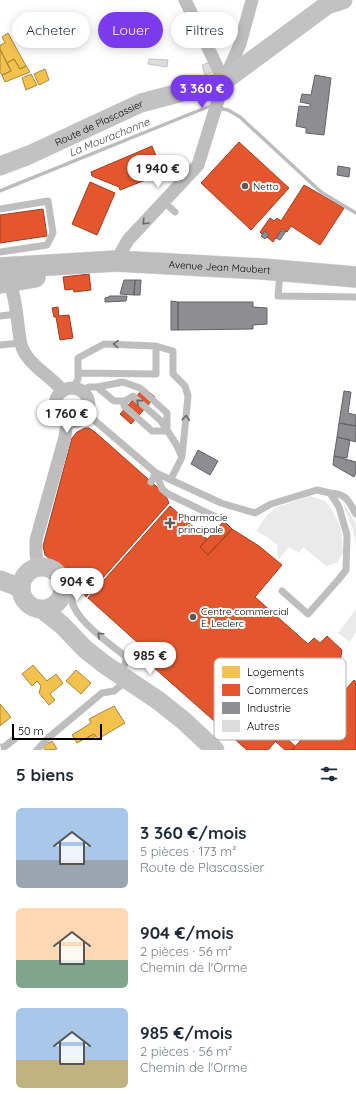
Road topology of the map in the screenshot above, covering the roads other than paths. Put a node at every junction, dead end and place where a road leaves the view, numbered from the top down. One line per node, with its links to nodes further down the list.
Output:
1 (185, 0): 4 (street)
2 (252, 0): 4 (street)
3 (343, 0): 4 (street, Route de Plascassier)
4 (224, 80): 5 (street, Route de Plascassier); 6 (street)
5 (0, 166)
6 (164, 202): 8 (lane); 10 (street, one-way to 10)
7 (0, 209): 9 (lane)
8 (175, 212)
9 (0, 252)
10 (116, 261): 11 (main road, Avenue Jean Maubert); 12 (main road, Avenue Jean Maubert)
11 (280, 271): 13 (main road, Avenue Jean Maubert); 14 (lane)
12 (2, 277): 15 (street)
13 (356, 277)
14 (356, 297)
15 (17, 314): 16 (lane); 17 (street)
16 (0, 316)
17 (20, 343): 18 (lane); 22 (street)
18 (0, 346)
19 (156, 346): 20 (lane, one-way to 20); 20 (lane); 27 (lane, one-way to 19)
20 (78, 373): 22 (lane)
21 (97, 387): 22 (lane); 23 (lane); 26 (lane)
22 (72, 389): 24 (street); 25 (street)
23 (125, 401): 26 (lane); 26 (lane, one-way to 23)
24 (87, 414): 25 (street); 28 (lane)
25 (67, 422): 34 (street)
26 (167, 431): 27 (lane)
27 (182, 457): 29 (lane)
28 (156, 473): 29 (lane); 30 (lane); 33 (lane)
29 (171, 479): 31 (lane)
30 (151, 482)
31 (330, 493): 32 (lane); 38 (lane)
32 (356, 514)
33 (220, 519)
34 (38, 567): 37 (street); 39 (street)
35 (0, 580): 37 (street)
36 (75, 582): 40 (lane, one-way to 36)
37 (21, 588): 39 (street)
38 (282, 591)
39 (50, 607): 40 (street)
40 (123, 676): 41 (lane); 42 (street)
41 (37, 750)
42 (215, 750)

